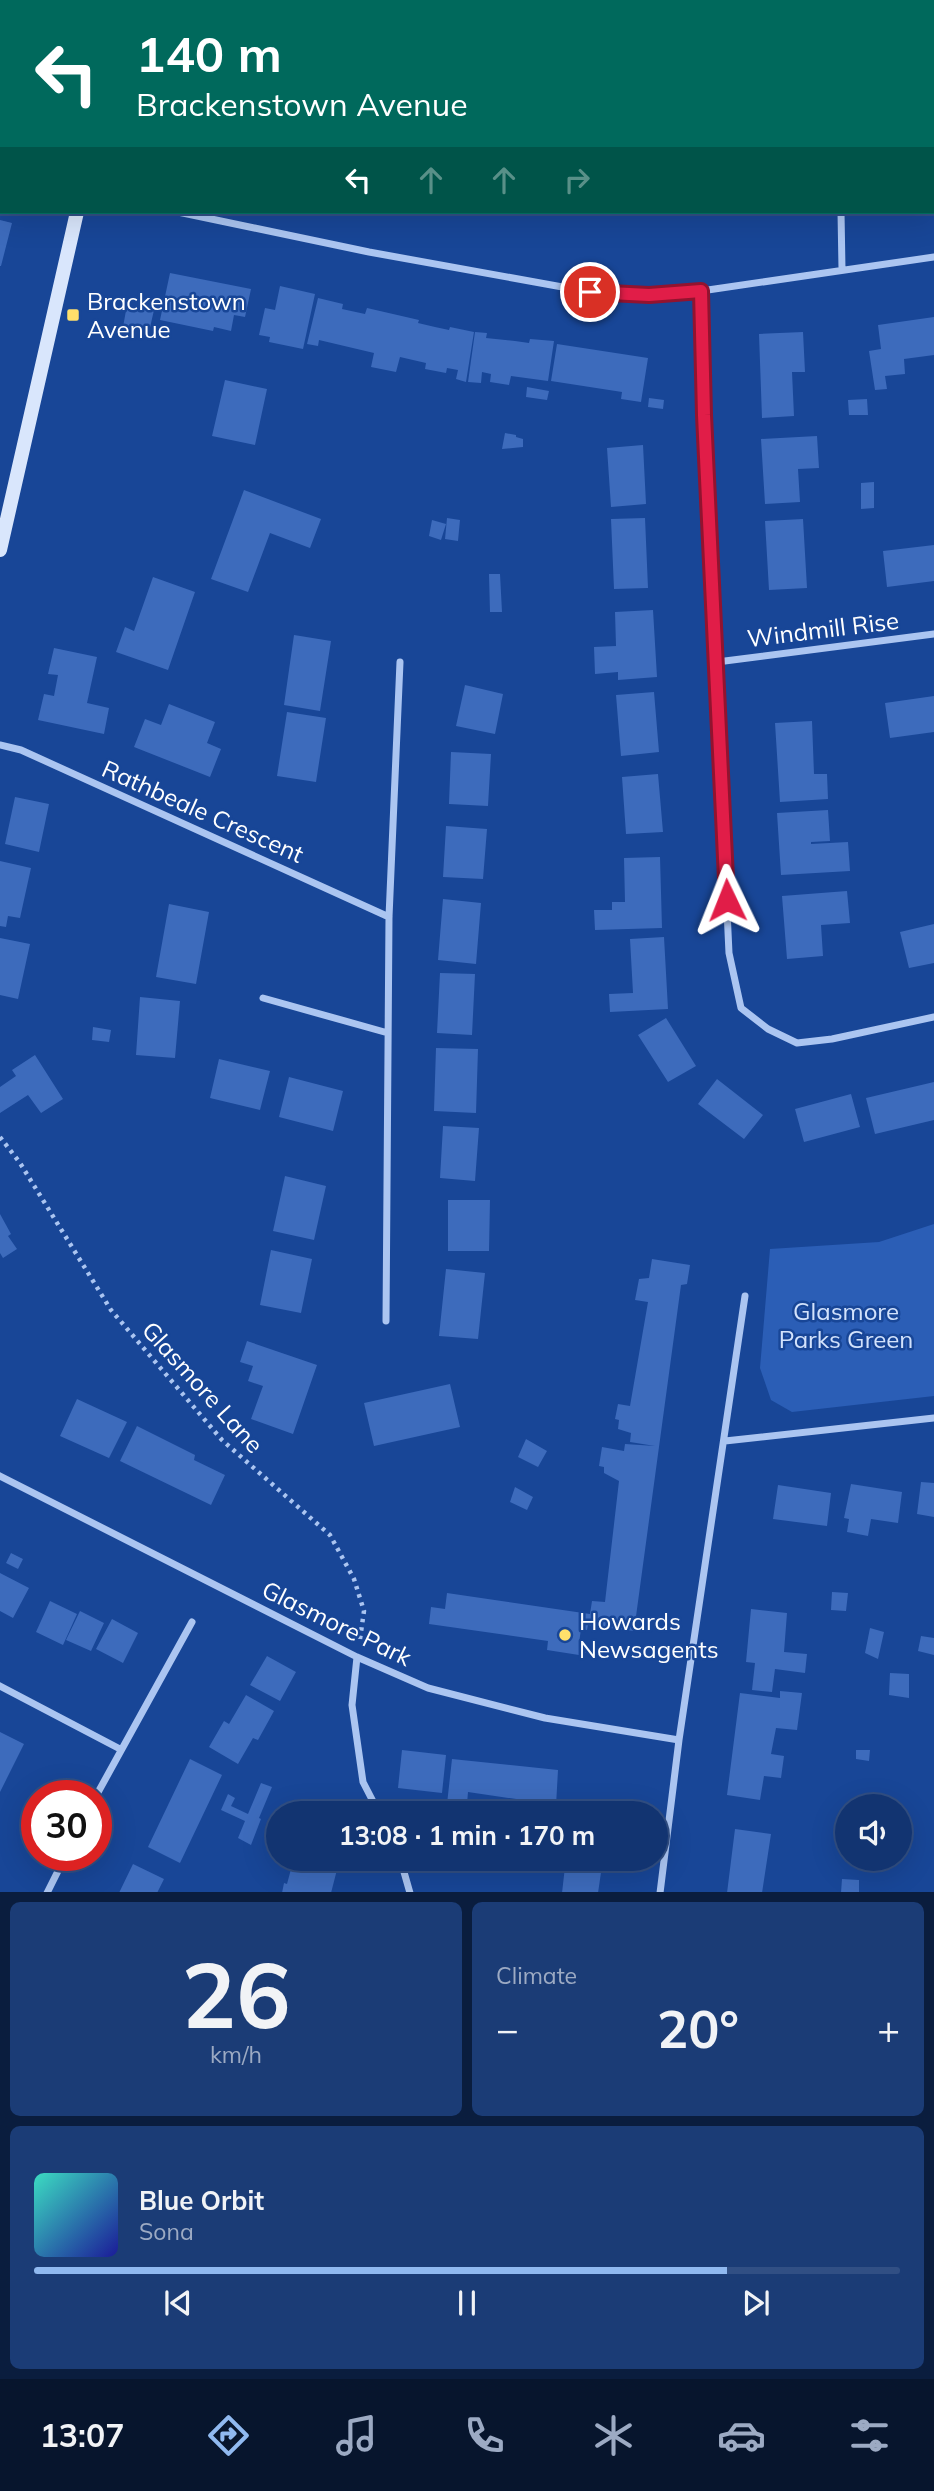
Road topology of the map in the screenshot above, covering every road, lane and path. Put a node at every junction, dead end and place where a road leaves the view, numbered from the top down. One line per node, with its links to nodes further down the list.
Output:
1 (77, 214): 7 (main road)
2 (187, 214): 6 (street)
3 (841, 214): 5 (street)
4 (934, 257): 5 (street)
5 (842, 270): 6 (street)
6 (701, 291): 10 (street)
7 (0, 550)
8 (934, 634): 10 (street, Windmill Rise)
9 (400, 662): 12 (street)
10 (717, 662): 14 (street)
11 (0, 745): 12 (street, Rathbeale Crescent)
12 (389, 917): 15 (street)
13 (263, 998): 15 (street)
14 (934, 1017)
15 (388, 1032): 18 (street)
16 (0, 1137): 23 (path, Glasmore Lane)
17 (744, 1296): 20 (street)
18 (386, 1321)
19 (934, 1418): 20 (street)
20 (725, 1441): 25 (street)
21 (0, 1476): 23 (street, Glasmore Park)
22 (191, 1622): 26 (street)
23 (357, 1657): 25 (street, Glasmore Park); 28 (street)
24 (0, 1686): 26 (street)
25 (679, 1740): 33 (street)
26 (120, 1749): 27 (street)
27 (104, 1780)
28 (373, 1801)
29 (58, 1871): 31 (street)
30 (404, 1871): 32 (street)
31 (47, 1892)
32 (410, 1892)
33 (660, 1892)

